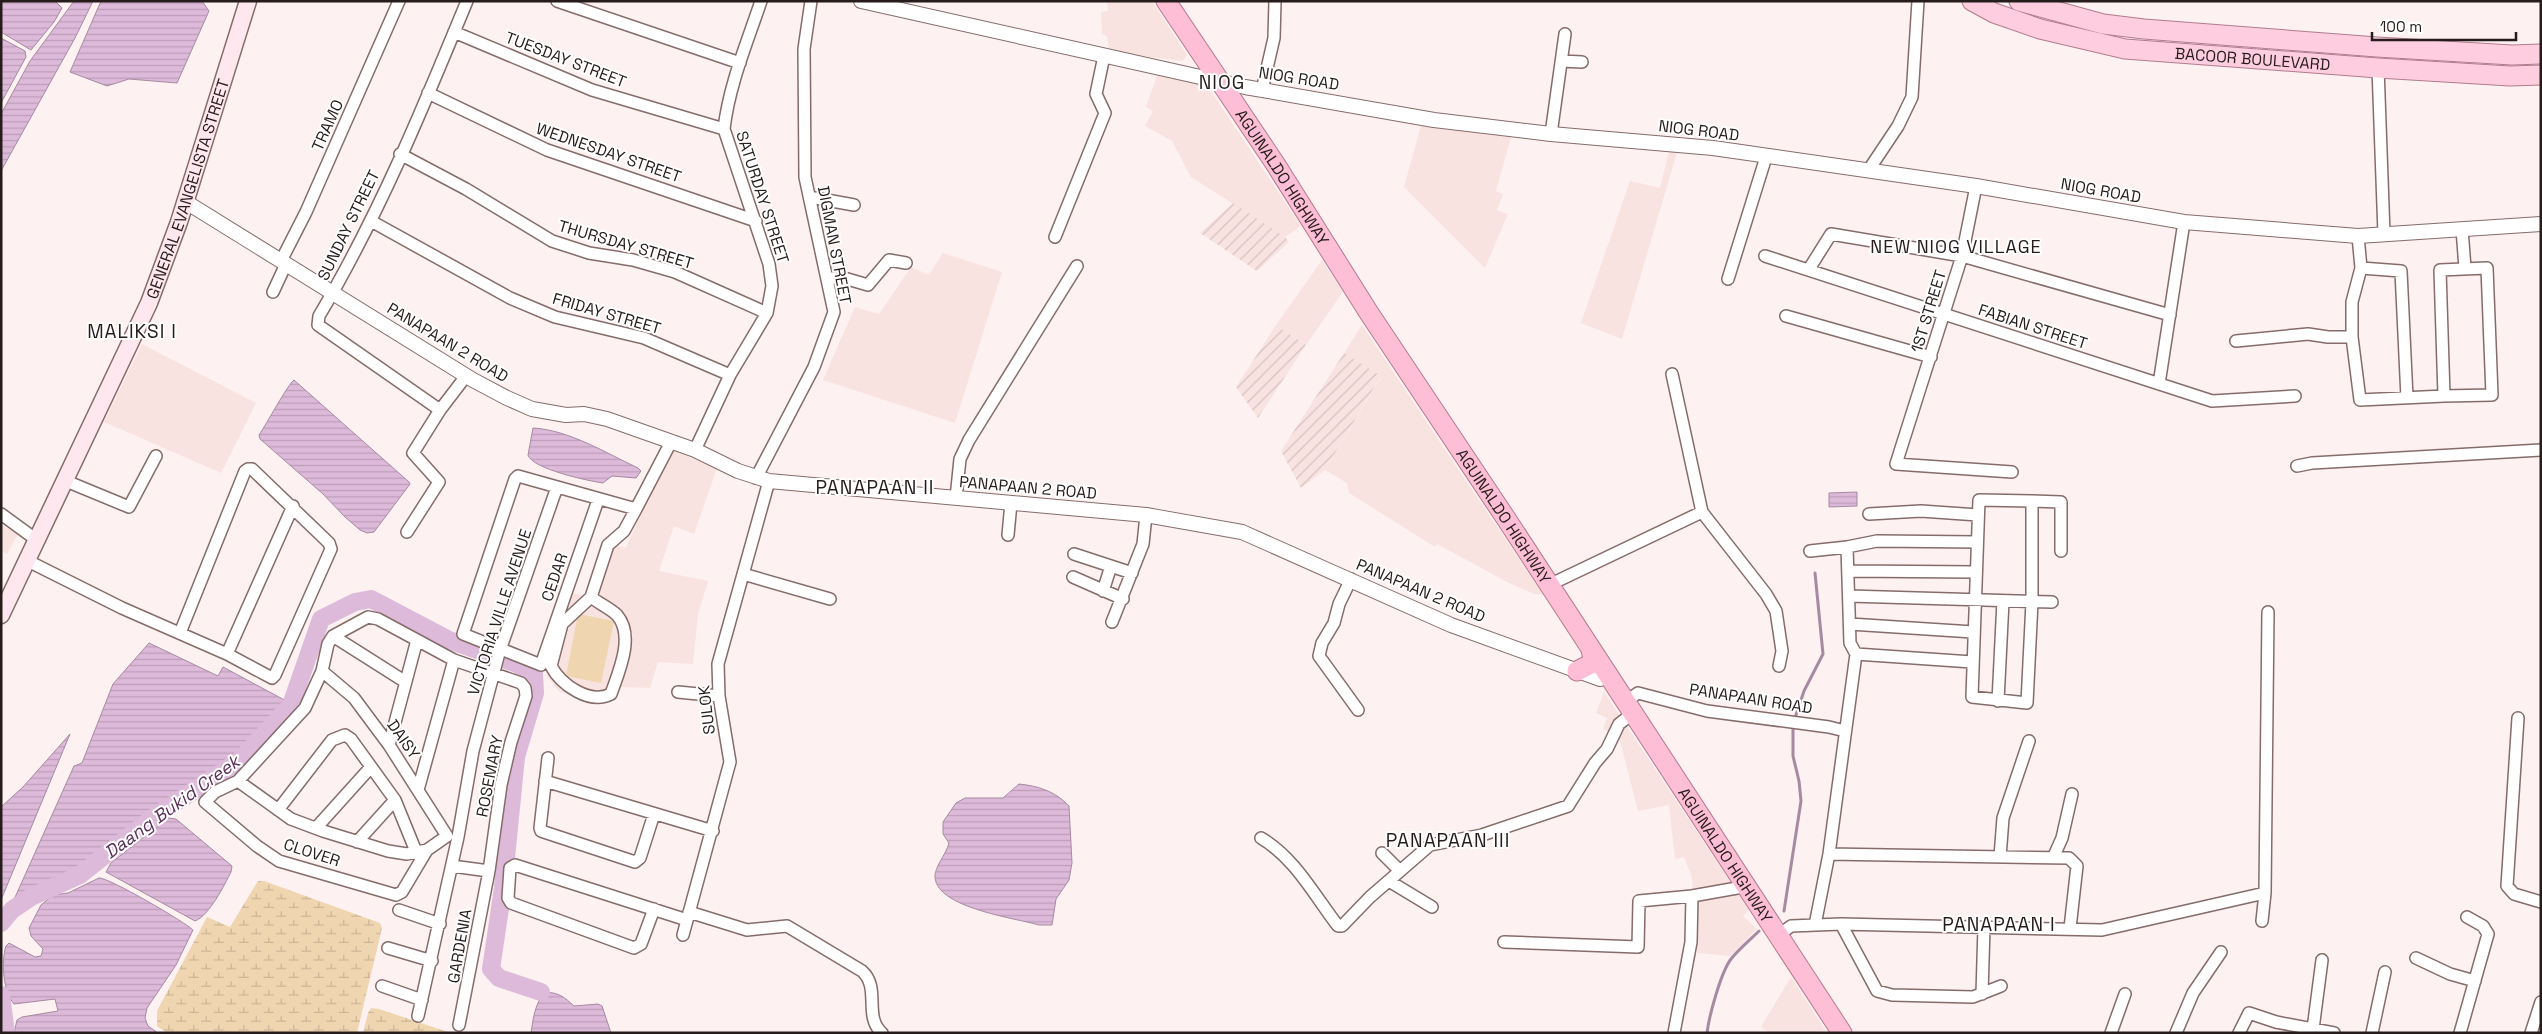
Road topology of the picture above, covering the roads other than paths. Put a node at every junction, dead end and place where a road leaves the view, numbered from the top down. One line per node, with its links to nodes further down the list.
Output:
1 (248, 1): 33 (main road, GENERAL EVANGELISTA STREET)
2 (399, 1): 45 (street, TRAMO)
3 (467, 1): 13 (street, SUNDAY STREET)
4 (557, 1): 20 (street)
5 (761, 1): 20 (street, SATURDAY STREET)
6 (811, 1): 32 (street, DIGMAN STREET)
7 (861, 1): 17 (street, NIOG ROAD)
8 (1166, 1): 23 (highway, AGUINALDO HIGHWAY)
9 (1275, 1): 24 (street)
10 (1918, 1): 30 (street)
11 (1972, 1): 21 (main road, BACOOR BOULEVARD)
12 (2019, 1): 15 (main road, BACOOR BOULEVARD)
13 (454, 32): 25 (street, SUNDAY STREET); 26 (street, TUESDAY STREET)
14 (1565, 34): 18 (street)
15 (2377, 47): 16 (main road, BACOOR BOULEVARD); 21 (main road)
16 (2541, 54)
17 (1104, 56): 23 (street, NIOG ROAD); 42 (street)
18 (1562, 61): 19 (street); 27 (street)
19 (1582, 62)
20 (740, 63): 26 (street, SATURDAY STREET)
21 (2378, 68): 22 (main road, BACOOR BOULEVARD); 40 (street)
22 (2541, 75)
23 (1220, 82): 24 (street, NIOG ROAD); 106 (highway, AGUINALDO HIGHWAY)
24 (1262, 90): 27 (street, NIOG ROAD)
25 (428, 94): 28 (street, SUNDAY STREET); 36 (street, WEDNESDAY STREET)
26 (724, 129): 36 (street, SATURDAY STREET)
27 (1551, 134): 29 (street, NIOG ROAD)
28 (400, 154): 35 (street, SUNDAY STREET); 55 (street, THURSDAY STREET)
29 (1766, 157): 30 (street, NIOG ROAD); 52 (street)
30 (1868, 170): 31 (street, NIOG ROAD)
31 (1976, 186): 37 (street, NIOG ROAD); 44 (street, 1ST STREET)
32 (810, 197): 34 (street); 51 (street, DIGMAN STREET)
33 (186, 202): 45 (street, PANAPAAN 2 ROAD); 77 (main road, GENERAL EVANGELISTA STREET)
34 (854, 205)
35 (372, 221): 54 (street, SUNDAY STREET); 63 (street, FRIDAY STREET)
36 (756, 221): 55 (street, SATURDAY STREET)
37 (2184, 222): 41 (street, NIOG ROAD); 57 (street)
38 (2541, 224): 39 (street, NIOG ROAD)
39 (2462, 229): 40 (street, NIOG ROAD); 49 (street)
40 (2384, 234): 41 (street, NIOG ROAD)
41 (2358, 236): 48 (street)
42 (1055, 237)
43 (1765, 256): 50 (street, FABIAN STREET)
44 (1962, 256): 50 (street); 56 (street, 1ST STREET); 57 (street)
45 (284, 263): 53 (street, TRAMO); 54 (street, PANAPAAN 2 ROAD)
46 (906, 263): 51 (street)
47 (1077, 266): 79 (street)
48 (2361, 268): 59 (street); 68 (street)
49 (2465, 268): 67 (street); 67 (street)
50 (1809, 269): 56 (street, FABIAN STREET)
51 (828, 278): 76 (street, DIGMAN STREET)
52 (1728, 279)
53 (273, 292)
54 (333, 292): 64 (street, PANAPAAN 2 ROAD); 69 (street, SUNDAY STREET)
55 (767, 313): 63 (street, SATURDAY STREET)
56 (1944, 313): 61 (street, 1ST STREET); 65 (street, FABIAN STREET)
57 (2170, 315): 65 (street)
58 (1786, 316): 61 (street)
59 (2352, 337): 60 (street); 68 (street)
60 (2236, 341)
61 (1931, 356): 75 (street, 1ST STREET)
62 (1672, 374): 85 (street)
63 (730, 375): 71 (street, SATURDAY STREET)
64 (466, 376): 69 (street); 70 (street, PANAPAAN 2 ROAD)
65 (2159, 384): 66 (street, FABIAN STREET)
66 (2296, 396)
67 (2444, 396): 68 (street)
68 (2407, 398)
69 (440, 410): 90 (street)
70 (671, 442): 71 (street, PANAPAAN 2 ROAD); 84 (street)
71 (695, 450): 76 (street, PANAPAAN 2 ROAD)
72 (2541, 450): 74 (street)
73 (156, 456): 77 (street)
74 (2297, 466)
75 (2012, 472)
76 (763, 479): 79 (street, PANAPAAN 2 ROAD); 103 (street, SULOK)
77 (66, 481): 92 (main road, GENERAL EVANGELISTA STREET)
78 (557, 487): 80 (street); 125 (street, VICTORIA VILLE AVENUE); 125 (street)
79 (956, 498): 82 (street, PANAPAAN 2 ROAD)
80 (598, 500): 84 (street); 125 (street, CEDAR)
81 (2032, 501): 89 (street); 96 (street); 114 (street)
82 (1011, 503): 88 (street, PANAPAAN 2 ROAD); 91 (street)
83 (293, 506): 120 (street); 126 (street); 126 (street)
84 (636, 509): 109 (street)
85 (1702, 512): 106 (street); 130 (street)
86 (1, 514): 92 (street)
87 (1869, 514): 89 (street)
88 (1146, 515): 102 (street); 105 (street, PANAPAAN 2 ROAD)
89 (1978, 515): 93 (street)
90 (406, 532)
91 (1008, 535)
92 (38, 541): 98 (main road, GENERAL EVANGELISTA STREET)
93 (1977, 542): 94 (street); 101 (street)
94 (1847, 547): 95 (street); 100 (street)
95 (1810, 551)
96 (2061, 551)
97 (1074, 554): 99 (street)
98 (28, 562): 117 (main road, GENERAL EVANGELISTA STREET); 120 (street)
99 (1111, 566): 102 (street); 107 (street)
100 (1848, 571): 101 (street); 108 (street)
101 (1976, 572): 112 (street)
102 (1132, 573): 111 (street)
103 (743, 574): 110 (street); 137 (street, SULOK)
104 (1072, 577): 107 (street)
105 (1351, 579): 133 (street, PANAPAAN 2 ROAD); 140 (street)
106 (1549, 585): 124 (highway, AGUINALDO HIGHWAY)
107 (1103, 591): 111 (street)
108 (1849, 596): 112 (street); 119 (street)
109 (591, 597): 109 (street)
110 (830, 599)
111 (1123, 599): 118 (street)
112 (1974, 600): 113 (street); 121 (street)
113 (2003, 601): 114 (street); 138 (street)
114 (2032, 602): 115 (street); 138 (street)
115 (2052, 602)
116 (2268, 612): 169 (street)
117 (1, 615)
118 (1112, 622)
119 (1850, 624): 121 (street); 127 (street)
120 (180, 632): 126 (street)
121 (1973, 632): 129 (street)
122 (333, 636): 123 (street); 131 (street); 135 (street)
123 (417, 640): 128 (street); 135 (street)
124 (1591, 650): 133 (highway); 134 (highway, AGUINALDO HIGHWAY)
125 (500, 651): 132 (street, VICTORIA VILLE AVENUE)
126 (227, 654)
127 (1856, 654): 129 (street); 142 (street)
128 (454, 660): 132 (street); 149 (street)
129 (1972, 662): 138 (street)
130 (1779, 666)
131 (322, 671): 144 (street, DAISY); 147 (street)
132 (494, 671): 156 (street, VICTORIA VILLE AVENUE); 165 (street, ROSEMARY)
133 (1577, 671): 134 (street, PANAPAAN 2 ROAD)
134 (1607, 675): 139 (highway, AGUINALDO HIGHWAY)
135 (404, 681): 144 (street)
136 (678, 692): 137 (street)
137 (719, 696): 155 (street, SULOK)
138 (1998, 700)
139 (1629, 707): 142 (street, PANAPAAN ROAD); 166 (street); 168 (highway, AGUINALDO HIGHWAY)
140 (1358, 710)
141 (2518, 718): 171 (street)
142 (1845, 731): 161 (street)
143 (2028, 741): 162 (street)
144 (390, 745): 149 (street, DAISY)
145 (548, 758): 148 (street)
146 (370, 768): 151 (street); 152 (street); 154 (street)
147 (238, 781): 152 (street); 159 (street, CLOVER)
148 (545, 781): 153 (street); 153 (street)
149 (418, 790): 156 (street, DAISY)
150 (2072, 794): 163 (street)
151 (395, 800): 158 (street); 159 (street)
152 (278, 810): 154 (street)
153 (654, 814): 155 (street)
154 (316, 828): 158 (street)
155 (713, 831): 175 (street, SULOK)
156 (453, 836): 159 (street); 164 (street, VICTORIA VILLE AVENUE)
157 (1261, 838): 167 (street)
158 (357, 842): 159 (street)
159 (422, 852)
160 (1382, 853): 166 (street)
161 (1829, 854): 162 (street); 180 (street)
162 (2000, 858): 163 (street)
163 (2053, 858): 182 (street)
164 (452, 866): 165 (street); 178 (street, VICTORIA VILLE AVENUE)
165 (489, 871): 200 (street, GARDENIA)
166 (1400, 871): 167 (street)
167 (1389, 881): 172 (street)
168 (1744, 882): 170 (street); 184 (highway, AGUINALDO HIGHWAY)
169 (2265, 893): 177 (street); 182 (street)
170 (1692, 896): 185 (street); 203 (street)
171 (2541, 902)
172 (1432, 907)
173 (654, 909): 173 (street); 175 (street)
174 (399, 910): 178 (street)
175 (688, 916): 183 (street, SULOK); 202 (street)
176 (2468, 917): 192 (street)
177 (2262, 921)
178 (440, 924): 189 (street, VICTORIA VILLE AVENUE)
179 (1841, 924): 180 (street); 181 (street); 195 (street)
180 (1816, 925): 184 (street)
181 (1984, 927): 182 (street); 195 (street)
182 (2070, 928)
183 (683, 935)
184 (1778, 936): 204 (highway, AGUINALDO HIGHWAY)
185 (1504, 942)
186 (388, 948): 189 (street)
187 (2221, 952): 206 (street)
188 (2416, 958): 192 (street)
189 (432, 960): 197 (street, VICTORIA VILLE AVENUE)
190 (2322, 960): 201 (street)
191 (2385, 972): 209 (street)
192 (2475, 981): 210 (street)
193 (382, 986): 197 (street)
194 (2001, 986): 195 (street)
195 (1982, 994)
196 (2125, 994): 205 (street)
197 (422, 1000): 199 (street, VICTORIA VILLE AVENUE)
198 (2541, 1002): 211 (street)
199 (418, 1016)
200 (459, 1026)
201 (2312, 1029): 207 (street); 208 (street)
202 (882, 1033)
203 (1674, 1033)
204 (1842, 1033)
205 (2111, 1033)
206 (2176, 1033)
207 (2239, 1033)
208 (2334, 1033)
209 (2372, 1033)
210 (2460, 1033)
211 (2531, 1033)

